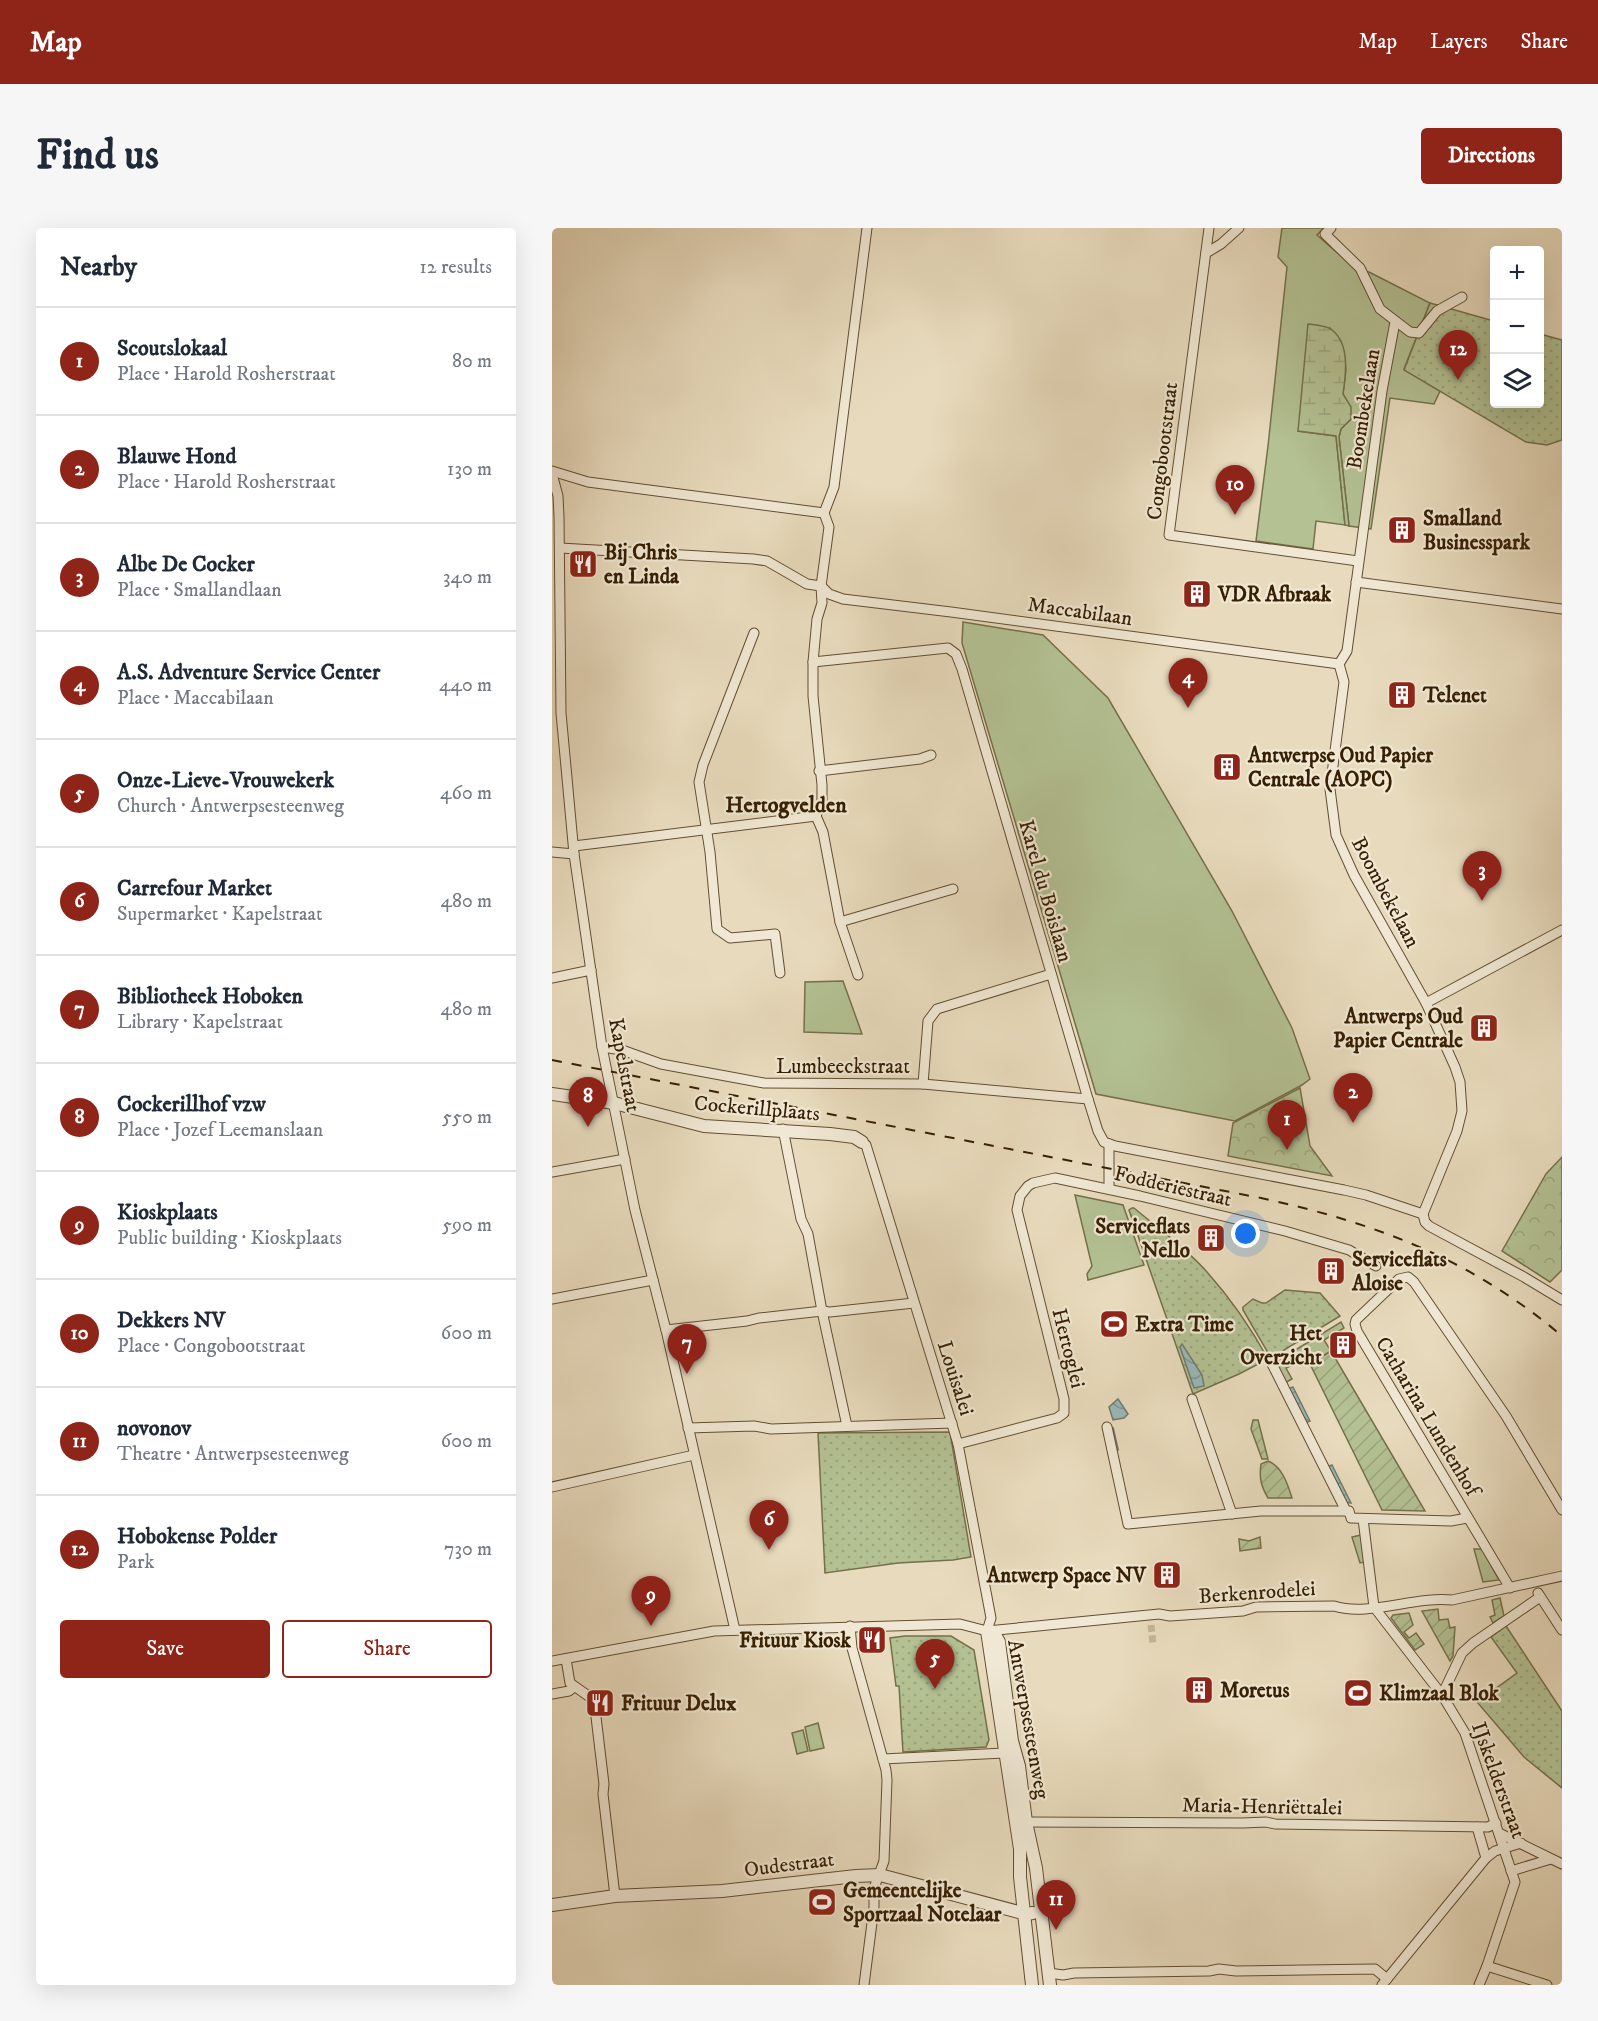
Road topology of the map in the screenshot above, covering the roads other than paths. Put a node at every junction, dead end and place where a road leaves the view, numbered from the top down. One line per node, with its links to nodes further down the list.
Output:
1 (867, 228): 11 (street)
2 (1209, 228): 5 (street, Congobootstraat)
3 (1239, 228): 5 (street)
4 (1331, 228): 7 (street)
5 (1206, 253): 13 (street, Congobootstraat)
6 (1462, 297): 7 (street)
7 (1395, 322): 13 (street, Boombekelaan)
8 (552, 472): 9 (street, Kapelstraat); 10 (street, Kapelstraat)
9 (571, 477): 10 (street); 11 (street, Kapelstraat)
10 (558, 496): 12 (street, Kapelstraat)
11 (824, 513): 15 (street)
12 (560, 548): 15 (street, Maccabilaan); 16 (street, Kapelstraat)
13 (1358, 561): 14 (street, Boombekelaan)
14 (1356, 582): 17 (street); 20 (street, Boombekelaan)
15 (821, 586): 19 (street); 20 (street, Maccabilaan)
16 (556, 588): 21 (street, Kapelstraat)
17 (1562, 609)
18 (754, 633): 25 (street)
19 (813, 662): 23 (street); 33 (street, Karel du Boislaan)
20 (1339, 664): 36 (street, Boombekelaan)
21 (556, 713): 26 (street, Kapelstraat)
22 (931, 755): 23 (street)
23 (819, 771): 24 (street)
24 (816, 816): 25 (street); 29 (street)
25 (705, 831): 26 (street); 32 (street)
26 (574, 850): 27 (street); 31 (street, Kapelstraat)
27 (552, 852)
28 (953, 889): 29 (street)
29 (840, 922): 34 (street)
30 (1562, 930): 36 (street)
31 (591, 970): 35 (street); 37 (street, Kapelstraat)
32 (780, 973)
33 (1051, 974): 38 (street); 40 (street, Karel du Boislaan)
34 (858, 975)
35 (552, 978)
36 (1426, 1003): 49 (street, Boombekelaan)
37 (602, 1047): 38 (street, Lumbeeckstraat); 41 (street, Kapelstraat)
38 (922, 1084): 40 (street, Lumbeeckstraat)
39 (552, 1094): 41 (street, Cockerillplaats)
40 (1088, 1099): 44 (street, Karel du Boislaan)
41 (614, 1103): 42 (street, Cockerillplaats); 45 (street, Kapelstraat)
42 (783, 1129): 43 (street, Cockerillplaats); 55 (street)
43 (862, 1142): 54 (street, Louisalei)
44 (1108, 1144): 48 (street); 49 (street)
45 (625, 1159): 46 (street); 51 (street, Kapelstraat)
46 (552, 1172)
47 (1028, 1186): 48 (street, Fodderiestraat); 63 (street, Hertoglei)
48 (1109, 1189): 50 (street, Fodderiestraat)
49 (1423, 1215): 53 (street)
50 (1376, 1266)
51 (653, 1280): 52 (street); 56 (street, Kapelstraat)
52 (552, 1299)
53 (1562, 1300)
54 (914, 1303): 55 (street); 59 (street, Louisalei)
55 (822, 1311): 56 (street); 60 (street)
56 (666, 1330): 62 (street, Kapelstraat)
57 (1271, 1362): 67 (street)
58 (1192, 1399): 68 (street)
59 (952, 1423): 60 (street); 63 (street, Louisalei)
60 (848, 1426): 62 (street)
61 (1107, 1427): 68 (street)
62 (688, 1428): 64 (street, Kapelstraat)
63 (958, 1444): 79 (street, Louisalei)
64 (694, 1455): 65 (street); 77 (street, Kapelstraat)
65 (552, 1487)
66 (1562, 1510): 69 (street, Catharina Lundenhof)
67 (1346, 1511): 68 (street); 70 (street)
68 (1232, 1514)
69 (1467, 1518): 70 (street); 73 (street, Catharina Lundenhof)
70 (1363, 1519): 75 (street)
71 (1562, 1576): 72 (street, Berkenrodelei)
72 (1533, 1583): 73 (street, Berkenrodelei); 74 (street)
73 (1510, 1588): 75 (street, Berkenrodelei)
74 (1540, 1597): 78 (street); 84 (street)
75 (1374, 1607): 79 (street, Berkenrodelei); 84 (street, IJskelderstraat)
76 (850, 1626): 77 (street, Berkenrodelei); 79 (street, Berkenrodelei); 86 (street)
77 (735, 1630): 80 (street, Berkenrodelei)
78 (1562, 1630)
79 (987, 1631): 85 (street, Antwerpsesteenweg); 87 (street, Antwerpsesteenweg)
80 (567, 1659): 81 (street, Berkenrodelei); 82 (street)
81 (554, 1661)
82 (574, 1687): 83 (street); 97 (street)
83 (552, 1694)
84 (1442, 1695): 89 (street, IJskelderstraat)
85 (1004, 1753): 86 (street); 100 (street, Antwerpsesteenweg)
86 (883, 1759): 96 (street)
87 (1026, 1822): 88 (street, Maria-Henriëttalei); 99 (street, Antwerpsesteenweg)
88 (1478, 1827): 89 (street, Maria-Henriëttalei); 92 (street)
89 (1498, 1828): 90 (street); 91 (street, IJskelderstraat)
90 (1521, 1843): 91 (street); 93 (street)
91 (1504, 1848): 92 (street); 95 (street, IJskelderstraat)
92 (1486, 1858): 105 (street)
93 (1551, 1859): 94 (street); 95 (street)
94 (1562, 1864)
95 (1511, 1871): 102 (street, IJskelderstraat)
96 (880, 1875): 97 (street, Oudestraat); 100 (street, Oudestraat); 106 (street)
97 (615, 1896): 98 (street, Oudestraat)
98 (552, 1905)
99 (1041, 1912): 100 (street); 103 (street, Antwerpsesteenweg)
100 (1026, 1914): 101 (street, Antwerpsesteenweg)
101 (1030, 1963): 103 (street); 107 (street, Antwerpsesteenweg)
102 (1487, 1966): 108 (street, IJskelderstraat); 109 (street)
103 (1049, 1979): 104 (street)
104 (1061, 1982): 105 (street)
105 (1385, 1982)
106 (864, 1985)
107 (1032, 1985)
108 (1479, 1985)
109 (1547, 1985)

